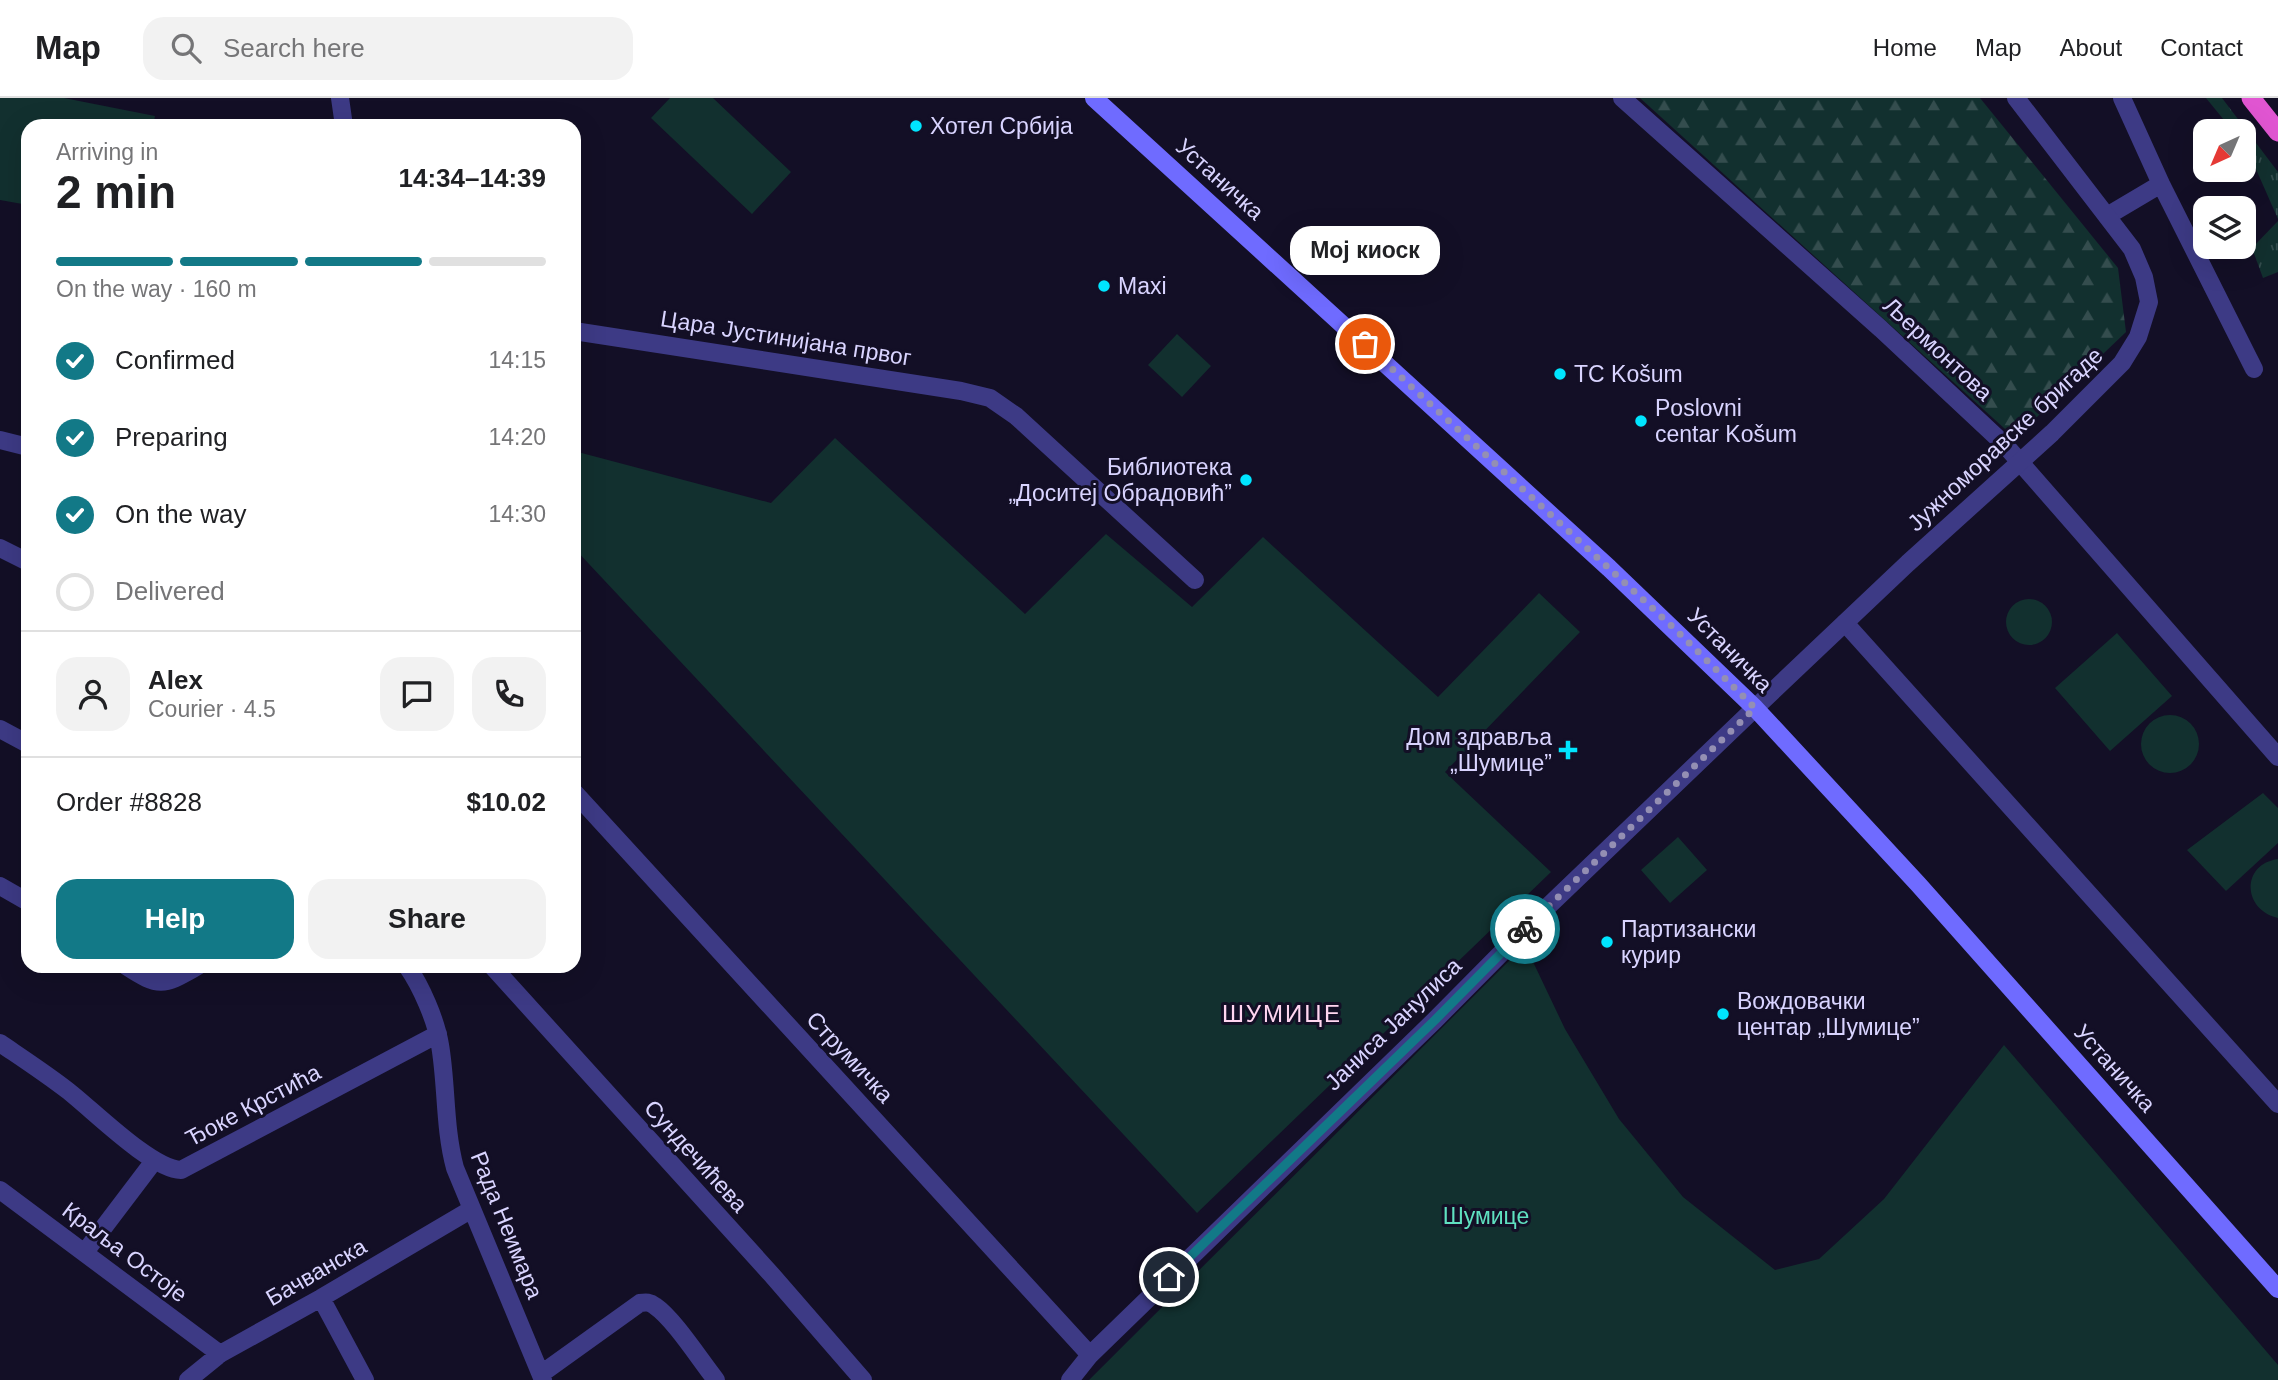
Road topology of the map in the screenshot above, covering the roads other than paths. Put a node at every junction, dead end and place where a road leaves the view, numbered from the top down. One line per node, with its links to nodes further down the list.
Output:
1 (340, 98): 7 (street)
2 (1094, 98): 20 (main road, Устаничка)
3 (1622, 98): 15 (street, Љермонтова)
4 (2015, 98): 10 (street, Јужноморавске бригаде)
5 (2122, 98): 9 (street)
6 (2251, 98): 8 (highway)
7 (343, 119)
8 (2278, 132)
9 (2161, 184): 10 (street); 12 (street)
10 (2107, 216): 15 (street, Јужноморавске бригаде)
11 (581, 332): 18 (street, Цара Јустинијана првог)
12 (2254, 369)
13 (0, 440): 14 (street)
14 (21, 445)
15 (2021, 461): 19 (street, Јужноморавске бригаде); 23 (street, Љермонтова)
16 (0, 548): 17 (street)
17 (21, 558)
18 (1195, 580)
19 (1845, 623): 20 (street, Јужноморавске бригаде); 33 (street)
20 (1755, 708): 38 (main road, Устаничка); 41 (street, Јаниса Јанулиса)
21 (0, 729): 22 (street)
22 (21, 740)
23 (2278, 757)
24 (581, 800): 41 (street, Струмичка)
25 (0, 886): 26 (street)
26 (21, 898)
27 (137, 973): 28 (street)
28 (185, 973)
29 (415, 973): 31 (street, Рада Неимара)
30 (498, 973): 46 (street, Сундечићева)
31 (438, 1034): 34 (street, Ђоке Крстића); 36 (street, Рада Неимара)
32 (0, 1043): 34 (street)
33 (2278, 1104)
34 (154, 1161): 37 (street)
35 (0, 1190): 37 (street, Краља Остоје)
36 (471, 1209): 39 (street, Бачванска); 42 (street, Рада Неимара)
37 (85, 1252): 40 (street, Краља Остоје)
38 (2278, 1290)
39 (321, 1298): 40 (street, Бачванска); 44 (street)
40 (220, 1354): 43 (street, Бачванска)
41 (1090, 1354): 47 (street, Јаниса Јанулиса)
42 (542, 1377): 45 (street)
43 (188, 1380)
44 (365, 1380)
45 (716, 1380)
46 (863, 1380)
47 (1070, 1380)

